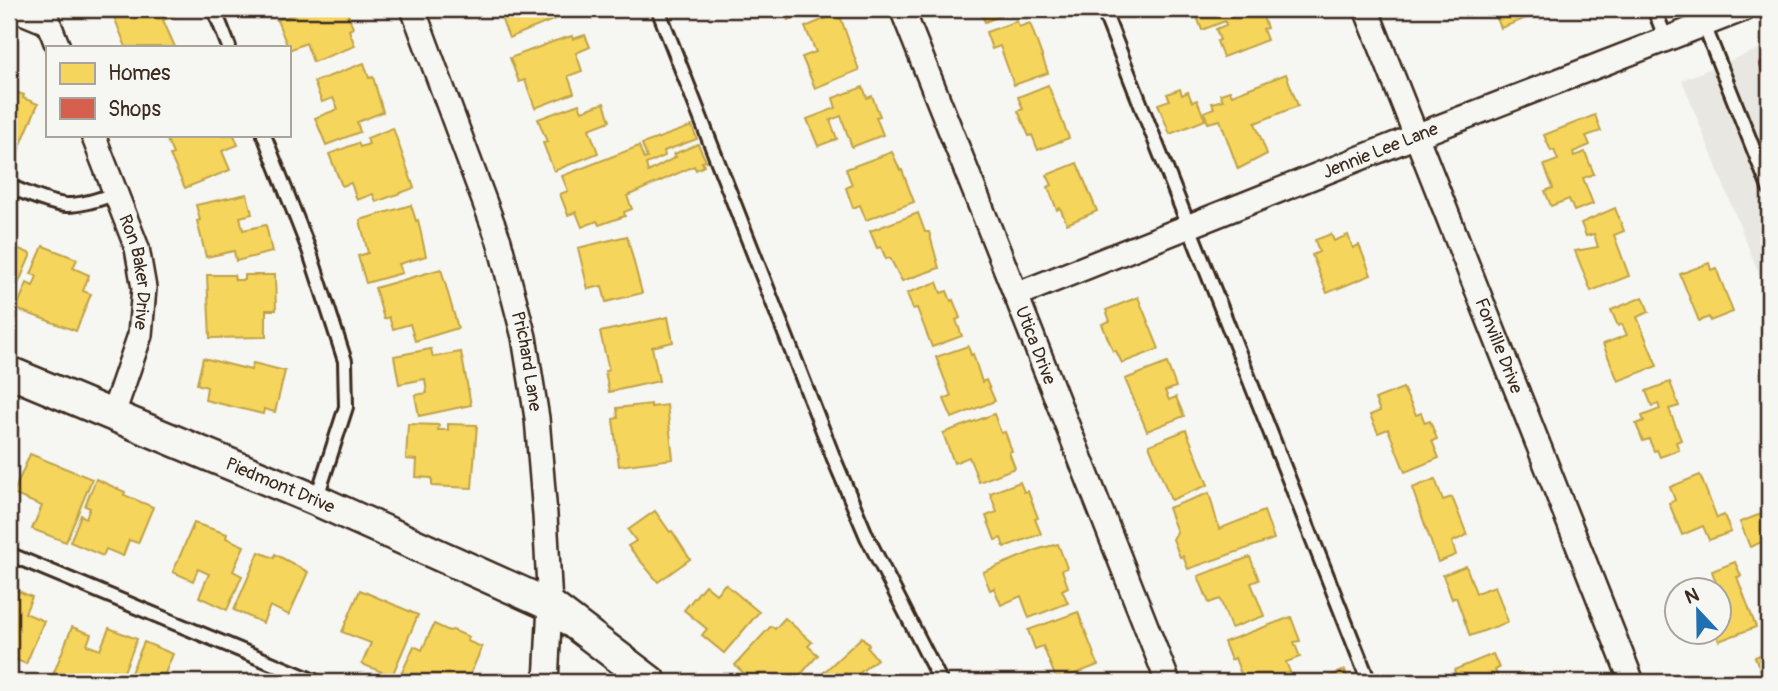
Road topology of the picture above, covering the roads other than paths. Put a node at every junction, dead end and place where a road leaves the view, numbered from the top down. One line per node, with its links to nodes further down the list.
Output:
1 (15, 9): 10 (street)
2 (214, 9): 14 (lane)
3 (413, 9): 27 (street, Prichard Lane)
4 (658, 9): 31 (lane)
5 (902, 9): 22 (street, Utica Drive)
6 (1103, 9): 21 (lane)
7 (1366, 9): 17 (street, Fonville Drive)
8 (1654, 9): 12 (lane)
9 (1744, 9): 11 (street, Jennie Lee Lane)
10 (46, 16): 13 (street)
11 (1704, 25): 12 (street, Jennie Lee Lane); 19 (lane)
12 (1666, 40): 17 (street, Jennie Lee Lane)
13 (58, 46)
14 (229, 46)
15 (93, 136): 20 (street, Ron Baker Drive)
16 (264, 136): 25 (lane)
17 (1416, 136): 21 (street, Jennie Lee Lane); 34 (street, Fonville Drive)
18 (9, 186): 20 (lane)
19 (1769, 188)
20 (116, 193): 24 (street, Ron Baker Drive)
21 (1188, 227): 22 (street, Jennie Lee Lane); 33 (lane)
22 (1016, 295): 32 (street, Utica Drive)
23 (9, 372): 24 (street, Piedmont Drive)
24 (113, 414): 25 (street, Piedmont Drive)
25 (316, 500): 27 (street, Piedmont Drive)
26 (9, 554): 28 (lane)
27 (550, 605): 29 (street, Prichard Lane); 30 (street)
28 (317, 682)
29 (546, 682)
30 (651, 682)
31 (941, 682)
32 (1168, 682)
33 (1369, 682)
34 (1632, 682)

